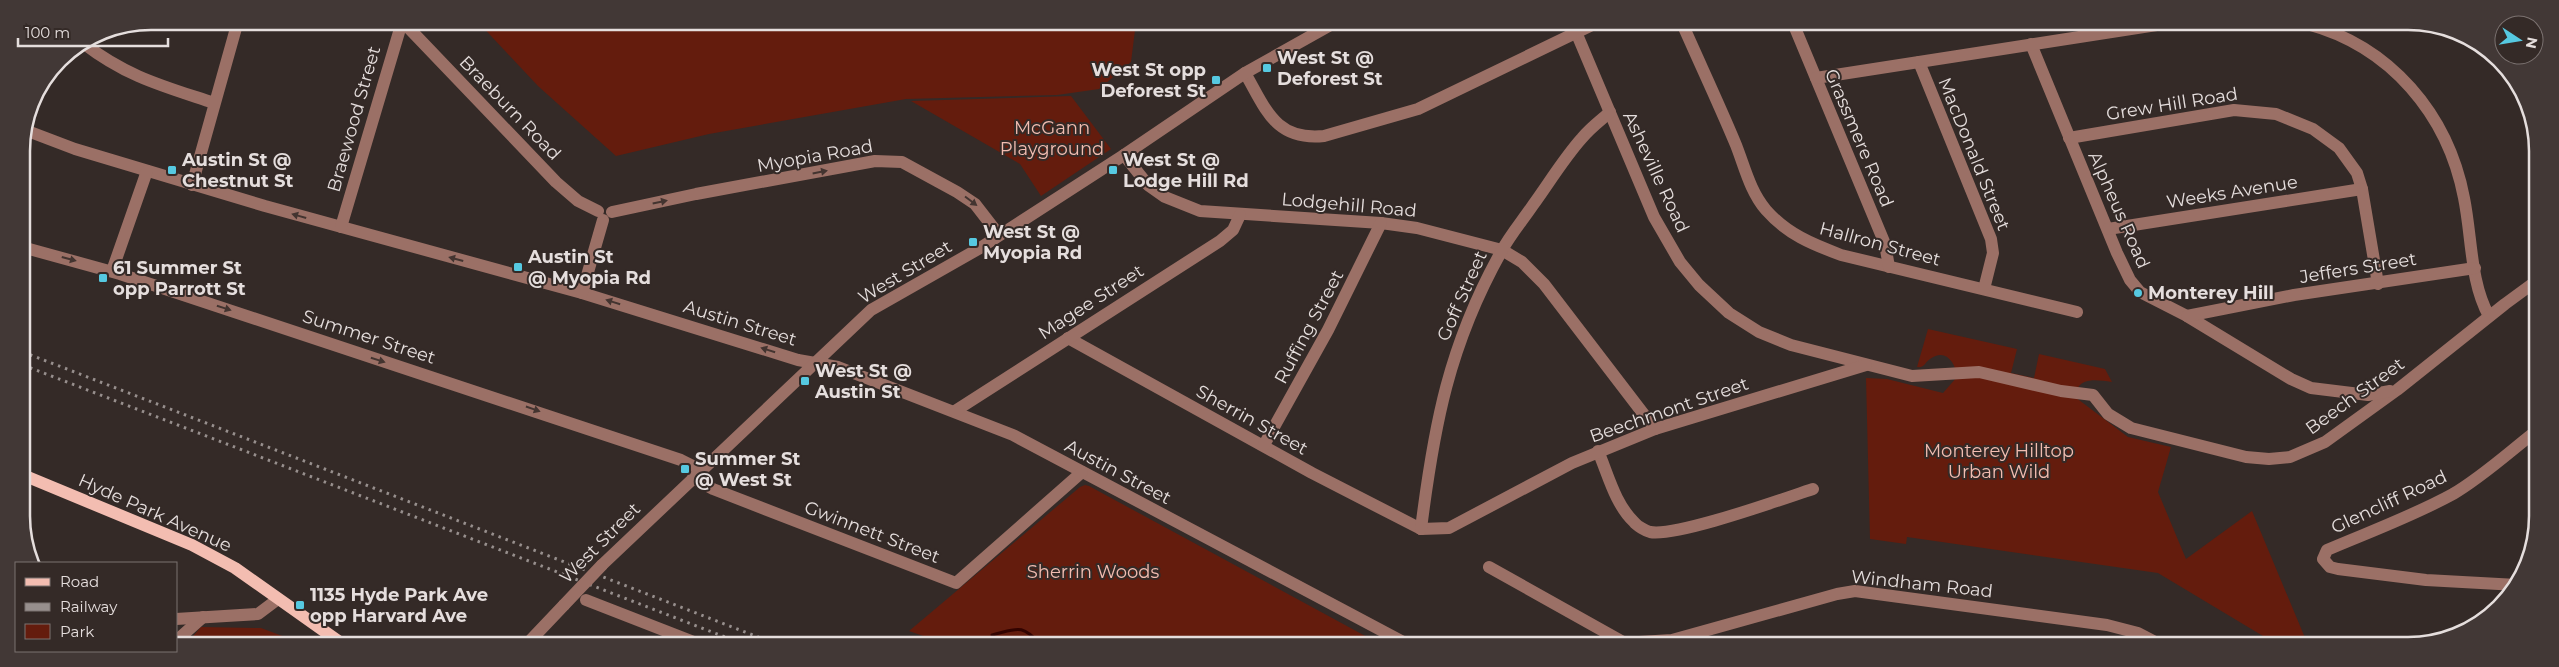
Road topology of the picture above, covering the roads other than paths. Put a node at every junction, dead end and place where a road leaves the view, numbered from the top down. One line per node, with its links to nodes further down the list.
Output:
1 (235, 30): 16 (street)
2 (400, 30): 27 (street, Braewood Street)
3 (410, 30): 24 (street, Braeburn Road)
4 (1321, 30): 14 (street, West Street)
5 (1580, 30): 10 (street)
6 (1685, 30): 32 (street, Hallron Street)
7 (1796, 30): 15 (street, Grassmere Road)
8 (2123, 30): 11 (street)
9 (2322, 30): 33 (street)
10 (1576, 32): 14 (street); 17 (street, Asheville Road)
11 (2031, 44): 13 (street); 19 (street, Alpheus Road)
12 (89, 48): 16 (street)
13 (1918, 62): 15 (street); 37 (street, MacDonald Street)
14 (1244, 72): 20 (street, West Street)
15 (1816, 78): 32 (street, Grassmere Road)
16 (214, 103): 22 (street)
17 (1610, 112): 31 (street, Goff Street); 44 (street, Asheville Road)
18 (31, 134): 21 (street, Austin Street)
19 (2068, 138): 23 (street, Grew Hill Road); 28 (street, Alpheus Road)
20 (1124, 155): 25 (street, Lodgehill Road); 29 (street, West Street)
21 (147, 171): 22 (street, Austin Street); 34 (street)
22 (192, 184): 27 (street, Austin Street, one-way to 22)
23 (2362, 190): 28 (street, Weeks Avenue); 35 (street, Grew Hill Road)
24 (604, 214): 29 (street, Myopia Road, one-way to 29); 38 (street)
25 (1240, 215): 26 (street, Lodgehill Road); 42 (street, Magee Street)
26 (1381, 223): 31 (street, Lodgehill Road); 49 (street, Ruffing Street)
27 (341, 228): 38 (street, Austin Street, one-way to 27)
28 (2108, 229): 40 (street, Alpheus Road)
29 (999, 235): 43 (street, West Street)
30 (30, 249): 34 (street, Summer Street, one-way to 34)
31 (1502, 250): 47 (street, Lodgehill Road); 55 (street, Goff Street)
32 (1889, 267): 37 (street, Hallron Street)
33 (2475, 268): 35 (street, Jeffers Street); 41 (street)
34 (112, 272): 52 (street, Summer Street, one-way to 52)
35 (2378, 284): 40 (street, Jeffers Street)
36 (2529, 286): 41 (street, Beech Street)
37 (1984, 289): 39 (street, Hallron Street)
38 (582, 293): 43 (street, Austin Street, one-way to 38)
39 (2077, 312)
40 (2187, 316): 45 (street, Alpheus Road)
41 (2489, 316): 45 (street, Beech Street)
42 (1068, 338): 46 (street, Magee Street); 49 (street, Sherrin Street)
43 (815, 363): 46 (street, Austin Street); 52 (street, West Street)
44 (1866, 365): 45 (street, Beech Street); 47 (street, Beechmont Street)
45 (2397, 390)
46 (955, 411): 51 (street, Austin Street)
47 (1655, 429): 50 (street, Beechmont Street)
48 (2529, 437): 57 (street, Glencliff Road)
49 (1264, 445): 55 (street, Sherrin Street)
50 (1598, 451): 54 (street); 55 (street, Beechmont Street)
51 (1082, 472): 52 (street, Gwinnett Street); 66 (street, Austin Street)
52 (697, 474): 64 (street, West Street, bridge)
53 (30, 479): 58 (main road, Hyde Park Avenue)
54 (1813, 489)
55 (1421, 529)
56 (1489, 567): 67 (street)
57 (2508, 585)
58 (278, 599): 60 (street); 63 (main road, Hyde Park Avenue)
59 (586, 600): 65 (street)
60 (202, 617): 61 (street); 62 (street)
61 (178, 619)
62 (180, 637)
63 (329, 637)
64 (534, 637)
65 (681, 637)
66 (1394, 637)
67 (1614, 637)
68 (1682, 637): 69 (street, Windham Road)
69 (2146, 637)

